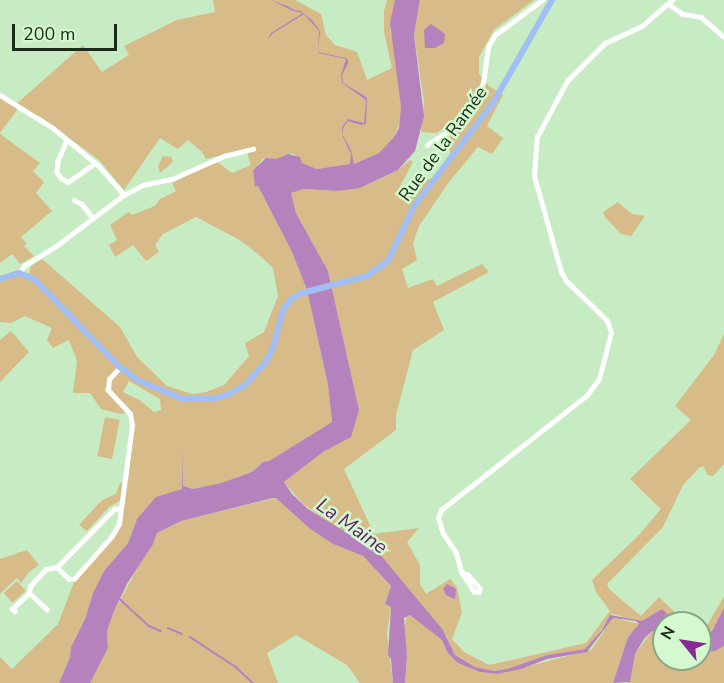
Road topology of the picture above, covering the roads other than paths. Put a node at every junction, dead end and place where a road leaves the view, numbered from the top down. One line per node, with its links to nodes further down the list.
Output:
1 (542, 0): 7 (street)
2 (552, 0): 15 (main road, Rue de la Ramée)
3 (670, 2): 4 (street); 18 (street)
4 (724, 37)
5 (0, 95): 6 (street)
6 (67, 140): 9 (street); 9 (street)
7 (427, 145)
8 (253, 149): 10 (street)
9 (96, 163): 10 (street)
10 (124, 195): 12 (street)
11 (74, 200): 12 (street)
12 (93, 218): 13 (street)
13 (22, 274): 14 (main road); 15 (main road)
14 (0, 279)
15 (120, 367): 16 (street)
16 (121, 508): 17 (street); 17 (street)
17 (57, 567): 19 (street)
18 (461, 572): 18 (street)
19 (29, 593): 20 (street); 21 (street)
20 (47, 610)
21 (15, 612)

